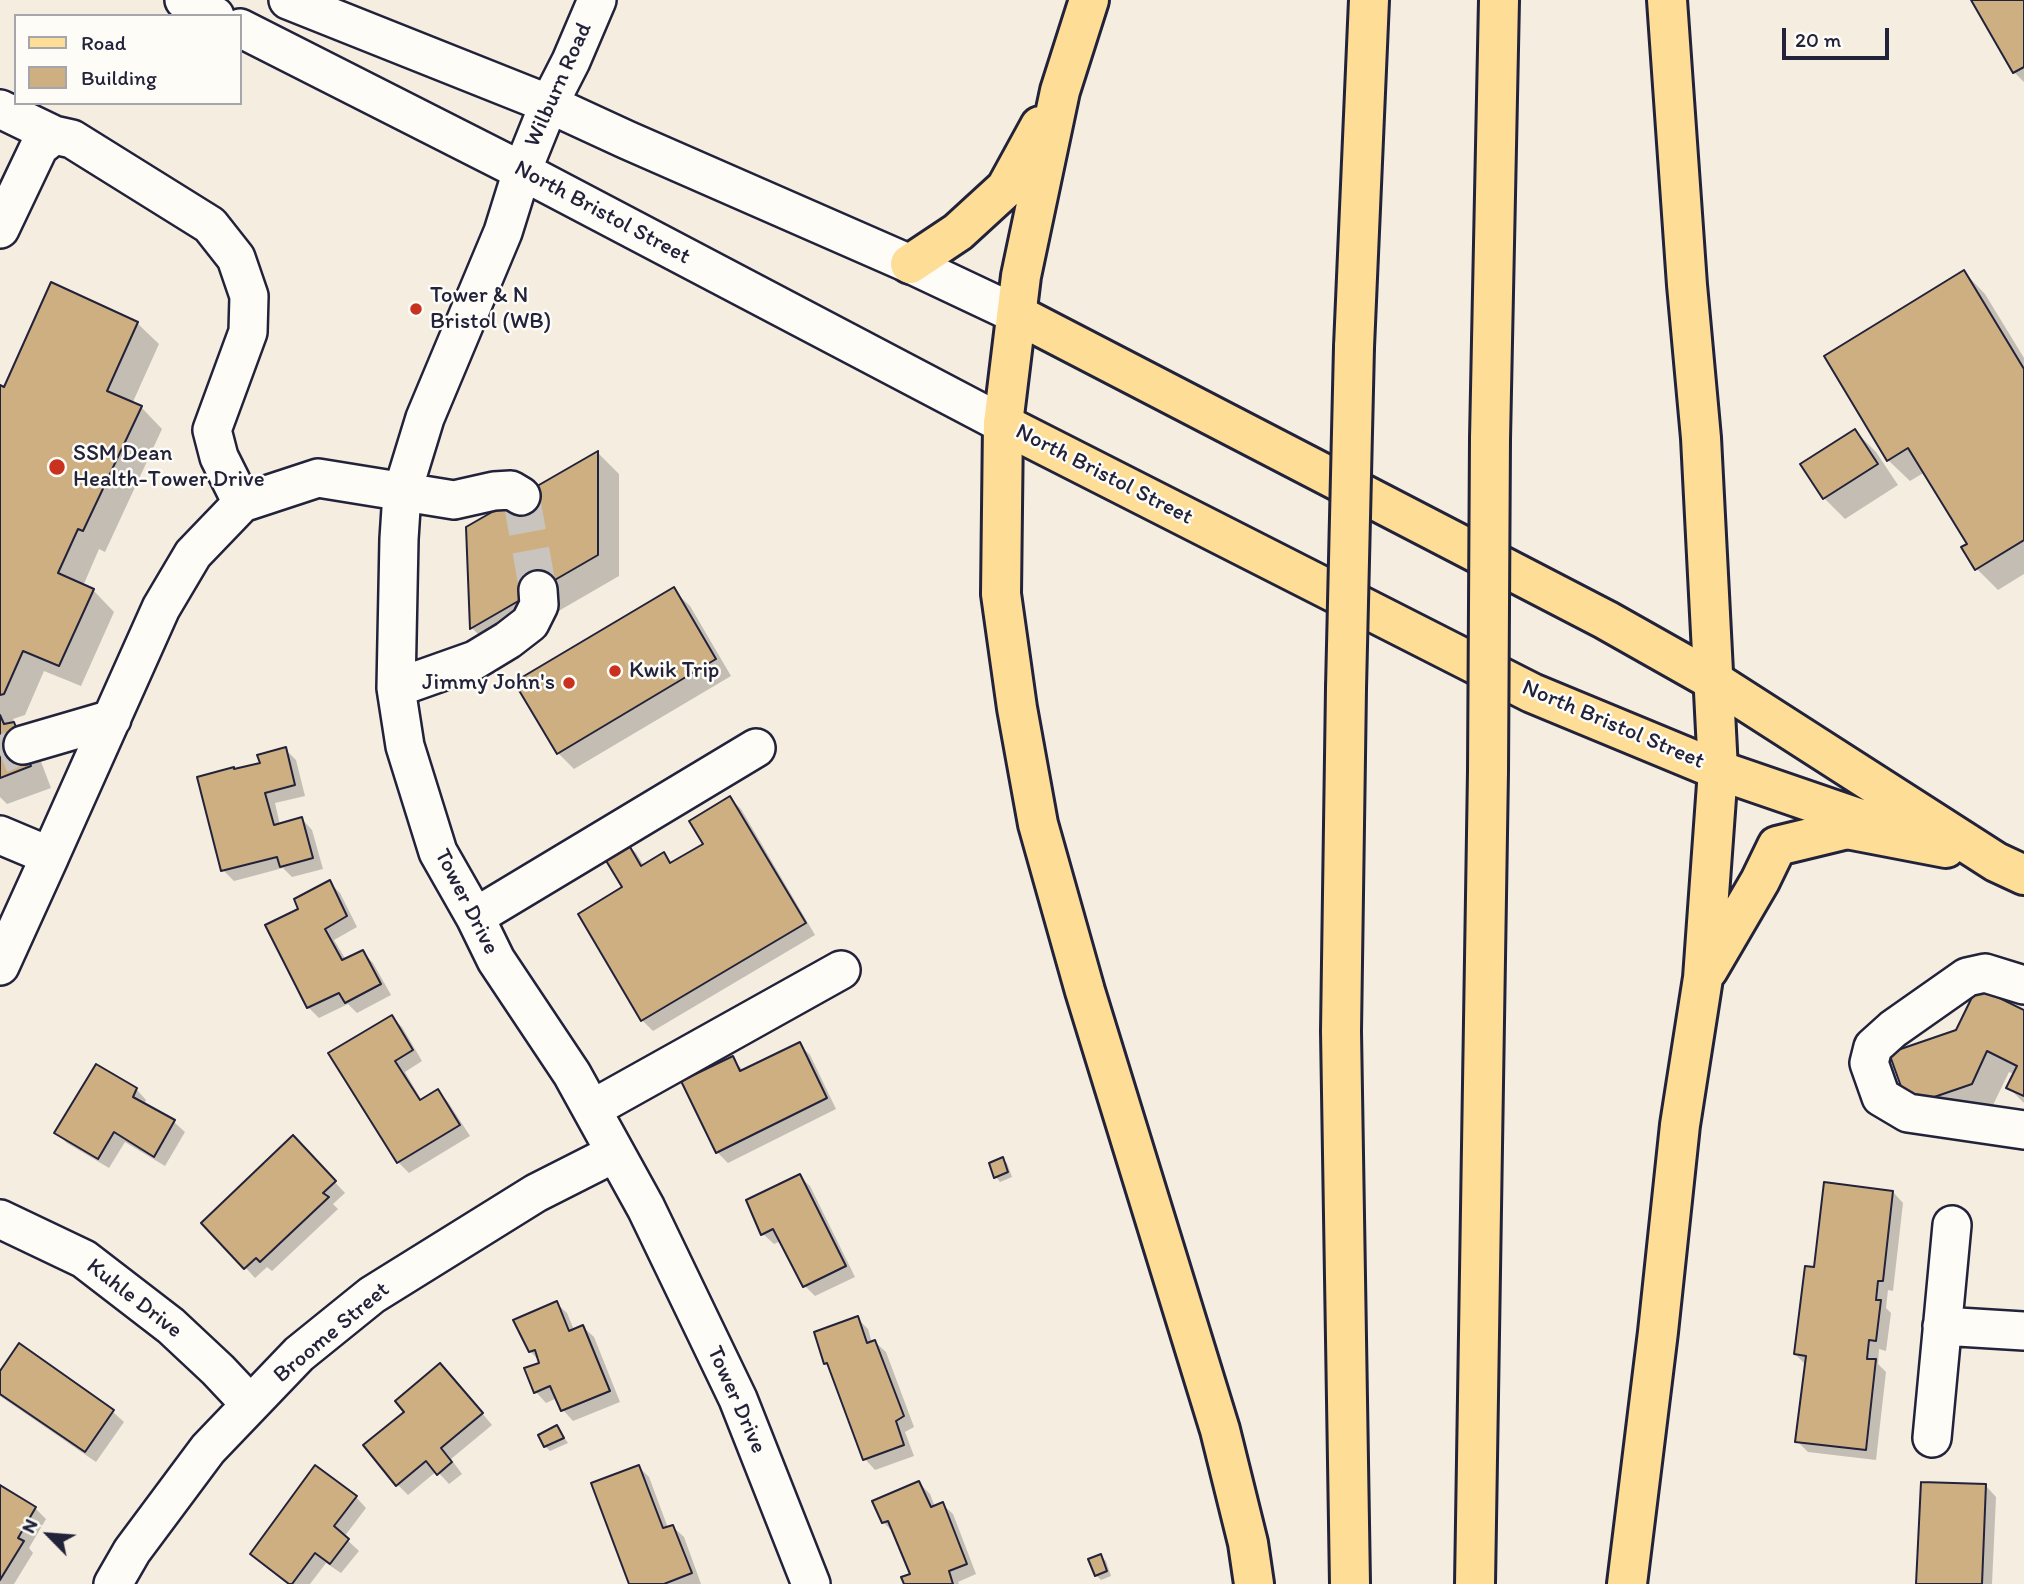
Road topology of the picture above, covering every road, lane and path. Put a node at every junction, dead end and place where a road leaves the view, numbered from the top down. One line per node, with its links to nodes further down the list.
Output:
1 (184, 0): 8 (street)
2 (288, 0): 11 (street, North Bristol Street)
3 (597, 0): 11 (street, Wilburn Road)
4 (1089, 0): 10 (main road)
5 (1368, 0): 50 (main road, bridge)
6 (1499, 0): 51 (main road, bridge)
7 (1667, 0): 23 (main road)
8 (211, 14)
9 (242, 29): 14 (street, North Bristol Street)
10 (1060, 91): 16 (main road); 17 (main road)
11 (550, 104): 14 (street, Wilburn Road); 16 (street, North Bristol Street)
12 (0, 109): 13 (street)
13 (54, 135): 15 (street); 21 (street)
14 (522, 171): 18 (street, North Bristol Street); 19 (street, Tower Drive)
15 (0, 229)
16 (910, 264): 17 (street, North Bristol Street)
17 (1017, 315): 18 (main road); 23 (main road, North Bristol Street)
18 (1003, 424): 28 (main road, North Bristol Street); 49 (main road)
19 (402, 493): 20 (street); 21 (street); 24 (street, Tower Drive)
20 (521, 496)
21 (242, 503): 25 (street)
22 (538, 590): 24 (street)
23 (1714, 681): 28 (main road); 32 (main road, North Bristol Street)
24 (396, 688): 33 (street, Tower Drive)
25 (112, 719): 26 (street); 31 (street)
26 (23, 745)
27 (756, 748): 33 (street)
28 (1718, 770): 30 (main road, North Bristol Street); 36 (main road)
29 (0, 835): 31 (street)
30 (1947, 848): 32 (main road, North Bristol Street); 36 (main road)
31 (50, 856): 34 (street)
32 (2010, 869)
33 (475, 917): 38 (street, Tower Drive)
34 (0, 966)
35 (842, 970): 38 (street)
36 (1703, 978): 52 (main road)
37 (2024, 985): 39 (street)
38 (592, 1109): 40 (street, Tower Drive)
39 (2024, 1130)
40 (615, 1153): 45 (street, Broome Street); 48 (street, Tower Drive)
41 (0, 1219): 45 (street, Kuhle Drive)
42 (1952, 1224): 43 (street)
43 (1942, 1326): 44 (street); 46 (street)
44 (2024, 1331)
45 (250, 1404): 47 (street, Broome Street)
46 (1932, 1438)
47 (113, 1584)
48 (811, 1584)
49 (1254, 1584)
50 (1350, 1584)
51 (1475, 1584)
52 (1628, 1584)

